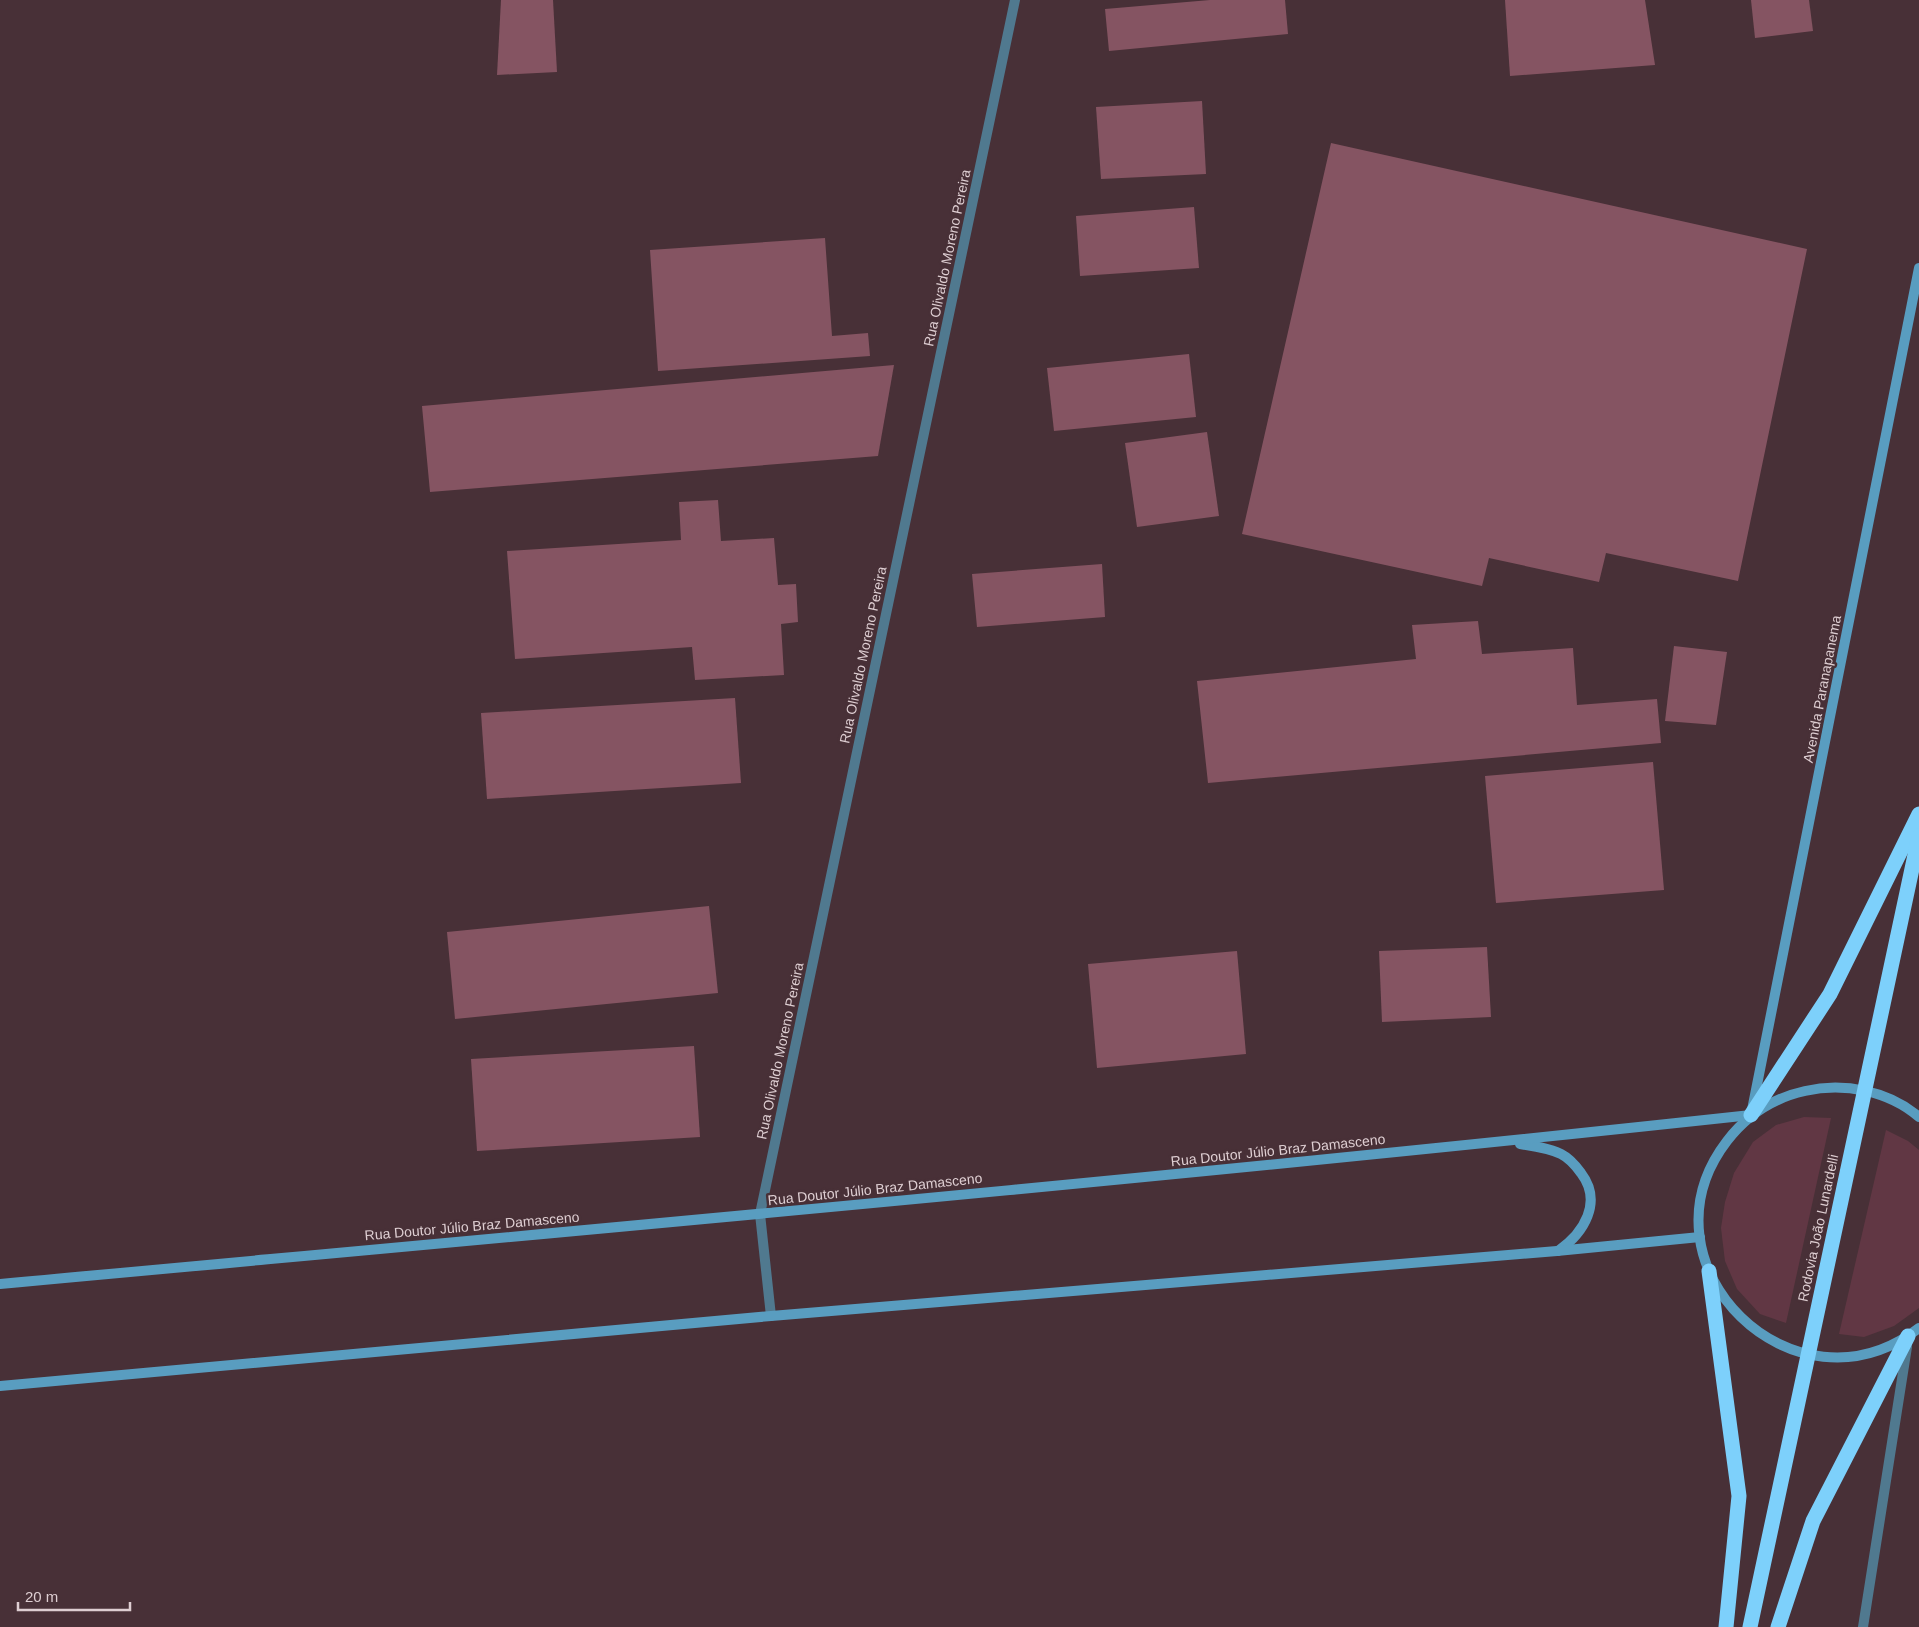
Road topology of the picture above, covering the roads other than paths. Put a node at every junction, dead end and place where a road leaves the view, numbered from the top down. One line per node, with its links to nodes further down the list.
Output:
1 (1015, 0): 9 (street, Rua Olivaldo Moreno Pereira)
2 (1919, 268): 6 (street, Avenida Paranapanema)
3 (1919, 814): 6 (highway)
4 (1919, 836): 5 (highway, Rodovia João Lunardelli)
5 (1864, 1090): 6 (street); 7 (street); 16 (highway, Rodovia João Lunardelli)
6 (1752, 1115): 8 (street, Rua Doutor Júlio Braz Damasceno); 10 (street)
7 (1919, 1117)
8 (1506, 1142): 9 (street, Rua Doutor Júlio Braz Damasceno); 11 (street)
9 (760, 1214): 13 (street, Rua Doutor Júlio Braz Damasceno); 14 (street, Rua Olivaldo Moreno Pereira)
10 (1700, 1238): 11 (street); 12 (street)
11 (1557, 1251): 14 (street)
12 (1709, 1271): 16 (street); 18 (highway)
13 (0, 1284)
14 (772, 1316): 17 (street)
15 (1914, 1332): 16 (street); 20 (highway); 21 (street)
16 (1807, 1354): 19 (highway, Rodovia João Lunardelli)
17 (0, 1386)
18 (1726, 1627)
19 (1750, 1627)
20 (1778, 1627)
21 (1863, 1627)

